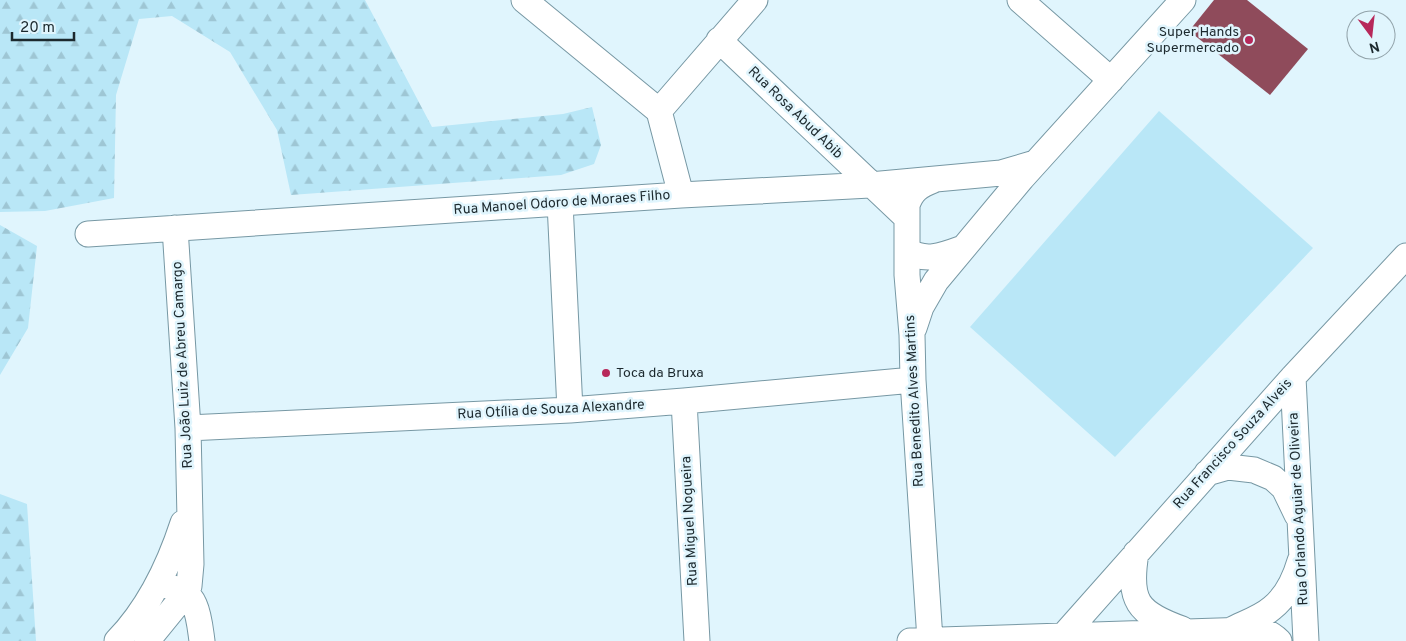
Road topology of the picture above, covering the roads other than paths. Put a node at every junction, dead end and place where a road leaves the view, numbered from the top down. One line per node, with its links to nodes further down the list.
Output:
1 (524, 0): 7 (street)
2 (755, 0): 5 (street)
3 (1020, 0): 6 (street)
4 (1183, 0): 6 (street)
5 (719, 40): 7 (street); 11 (street, Rua Rosa Abud Abib)
6 (1111, 80): 10 (street)
7 (660, 112): 12 (street)
8 (989, 174): 9 (street, Rua Manoel Odoro de Moraes Filho); 10 (street, Rua Manoel Odoro de Moraes Filho); 10 (street)
9 (937, 179): 11 (street, Rua Manoel Odoro de Moraes Filho); 14 (street, Rua Benedito Alves Martins)
10 (1021, 179): 17 (street)
11 (870, 185): 12 (street, Rua Manoel Odoro de Moraes Filho); 14 (street, Rua Rosa Abud Abib)
12 (682, 195): 13 (street, Rua Manoel Odoro de Moraes Filho)
13 (560, 203): 15 (street, Rua Manoel Odoro de Moraes Filho); 24 (street)
14 (907, 218): 18 (street, Rua Benedito Alves Martins)
15 (175, 228): 16 (street, Rua Manoel Odoro de Moraes Filho); 25 (street, Rua João Luiz de Abreu Camargo)
16 (88, 234)
17 (963, 248): 18 (street); 20 (street)
18 (907, 250): 20 (street, Rua Benedito Alves Martins)
19 (1406, 256): 21 (street, Rua Francisco Souza Alveis)
20 (912, 335): 22 (street, Rua Benedito Alves Martins)
21 (1293, 377): 26 (street, Rua Francisco Souza Alveis); 28 (street, Rua Orlando Aguiar de Oliveira)
22 (913, 380): 23 (street, Rua Otília de Souza Alexandre); 36 (street, Rua Benedito Alves Martins)
23 (684, 402): 24 (street, Rua Otília de Souza Alexandre); 38 (street, Rua Miguel Nogueira)
24 (570, 410): 25 (street, Rua Otília de Souza Alexandre)
25 (188, 428): 27 (street, Rua João Luiz de Abreu Camargo)
26 (1207, 474): 28 (street); 29 (street, Rua Francisco Souza Alveis)
27 (190, 501): 31 (street, Rua João Luiz de Abreu Camargo); 32 (street, Rua João Luiz de Abreu Camargo)
28 (1300, 522): 30 (street, Rua Orlando Aguiar de Oliveira)
29 (1136, 553): 34 (street); 35 (street, Rua Francisco Souza Alveis)
30 (1302, 556): 33 (street); 40 (street, Rua Orlando Aguiar de Oliveira)
31 (186, 593): 32 (street, Rua João Luiz de Abreu Camargo); 32 (street); 37 (street)
32 (142, 624)
33 (1231, 630): 34 (street); 39 (street)
34 (1187, 631): 35 (street)
35 (1064, 635): 36 (street)
36 (920, 640)
37 (202, 641)
38 (697, 641)
39 (1279, 641)
40 (1306, 641)

